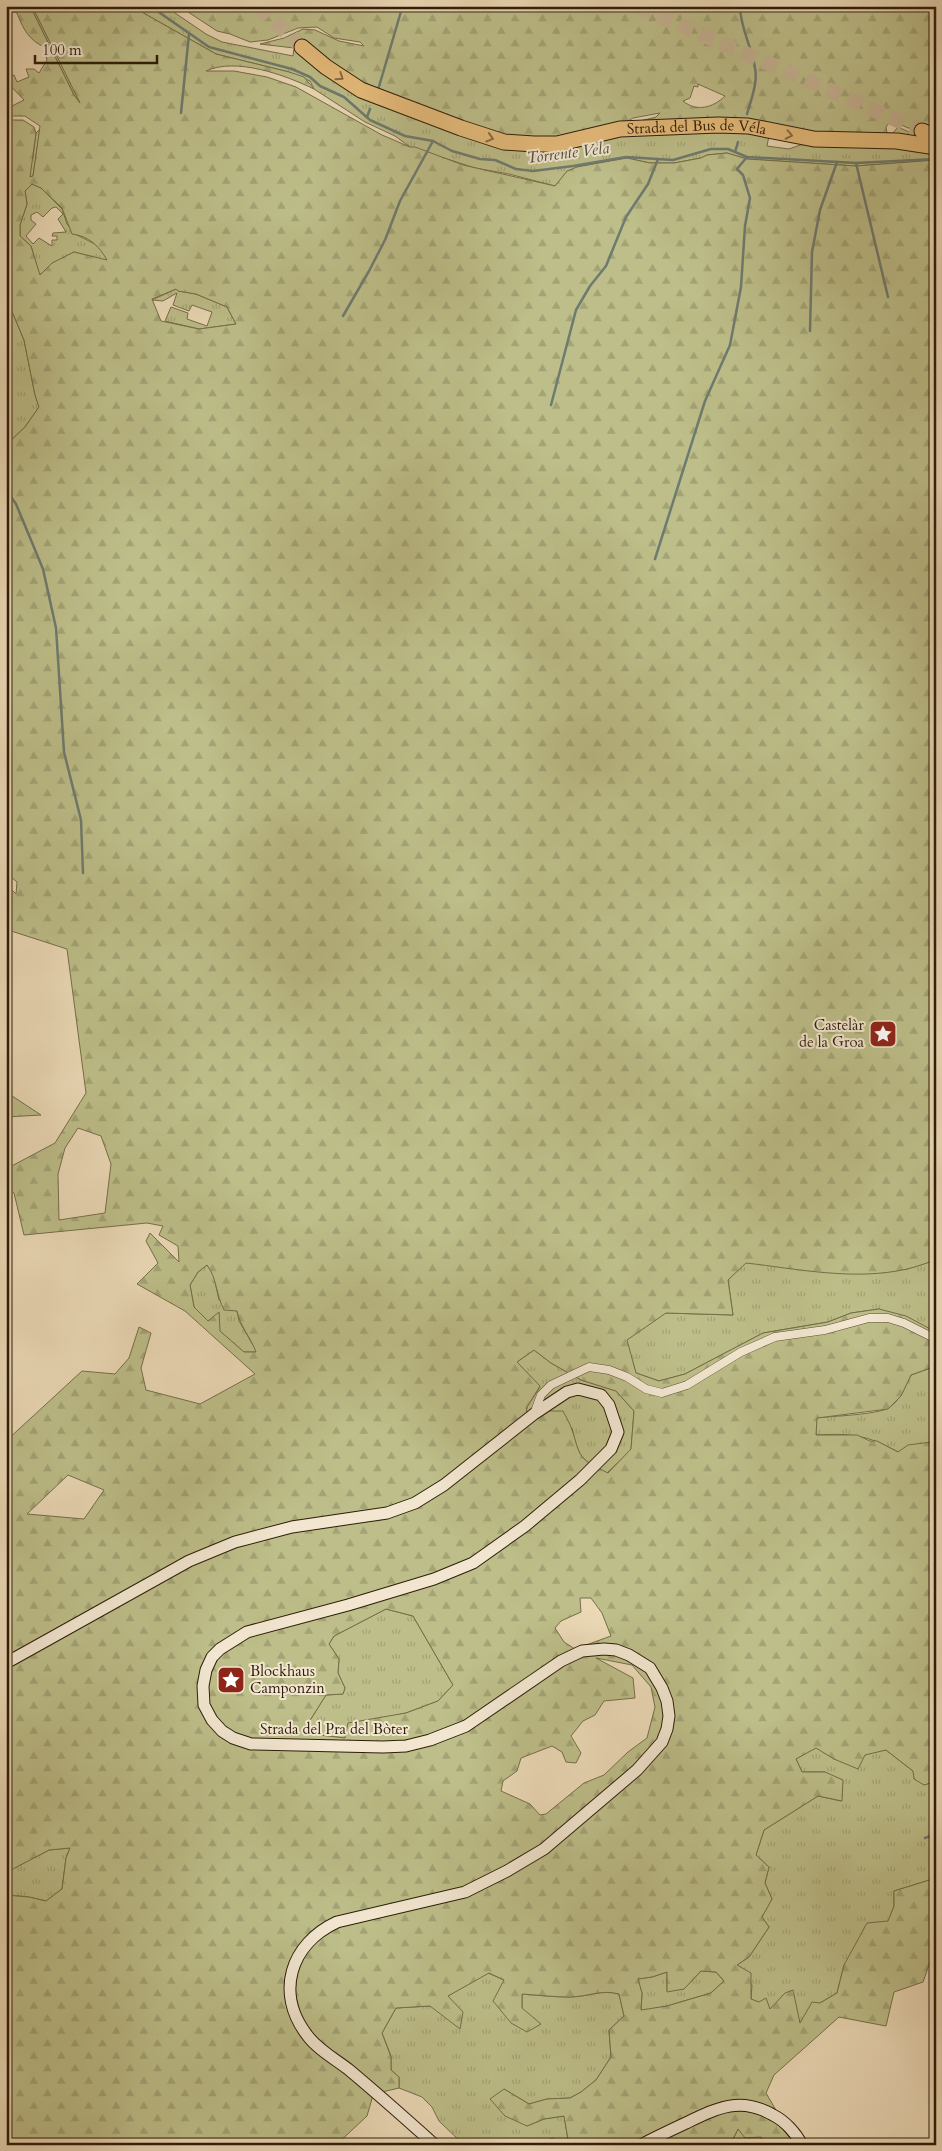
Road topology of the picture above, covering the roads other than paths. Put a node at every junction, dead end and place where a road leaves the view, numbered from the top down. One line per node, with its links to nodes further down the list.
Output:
1 (302, 47): 2 (highway, Strada del Bus de Véla, one-way to 2)
2 (936, 147)
3 (936, 1339): 4 (street)
4 (534, 1414): 5 (main road, Strada del Pra del Bòter); 6 (main road, Strada del Pra del Bòter)
5 (6, 1663)
6 (435, 2145)
7 (641, 2145): 8 (main road)
8 (802, 2145)

